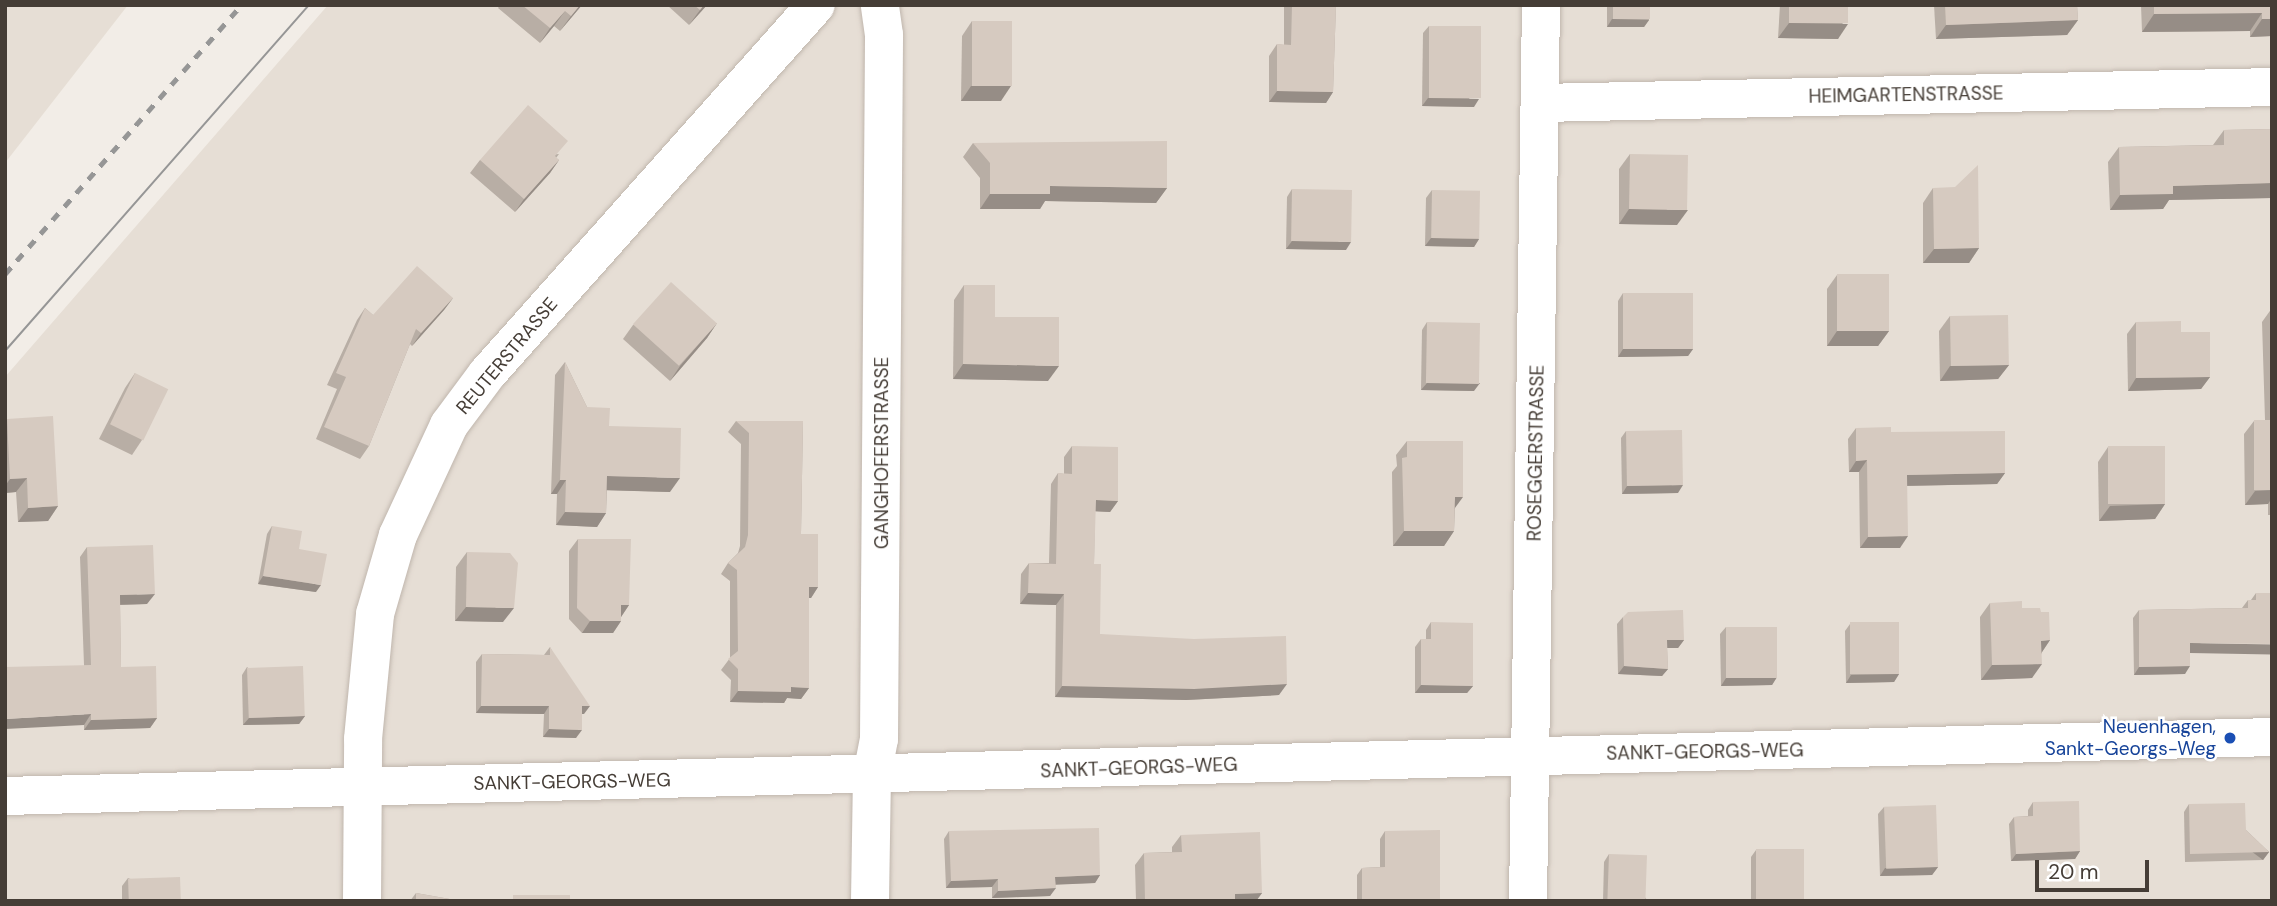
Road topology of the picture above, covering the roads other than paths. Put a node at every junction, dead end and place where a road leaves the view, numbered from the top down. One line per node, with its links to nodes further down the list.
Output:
1 (816, 5): 9 (street, REUTERSTRASSE)
2 (880, 5): 8 (street, GANGHOFERSTRASSE)
3 (1541, 5): 5 (street, ROSEGGERSTRASSE)
4 (2272, 87): 5 (street, HEIMGARTENSTRASSE)
5 (1541, 103): 7 (street, ROSEGGERSTRASSE)
6 (2272, 737): 7 (street, SANKT-GEORGS-WEG)
7 (1530, 757): 8 (street, SANKT-GEORGS-WEG); 13 (street, ROSEGGERSTRASSE)
8 (872, 775): 9 (street, SANKT-GEORGS-WEG); 12 (street, GANGHOFERSTRASSE)
9 (364, 787): 10 (street, SANKT-GEORGS-WEG); 11 (street, REUTERSTRASSE)
10 (5, 796)
11 (362, 901)
12 (870, 901)
13 (1528, 901)

